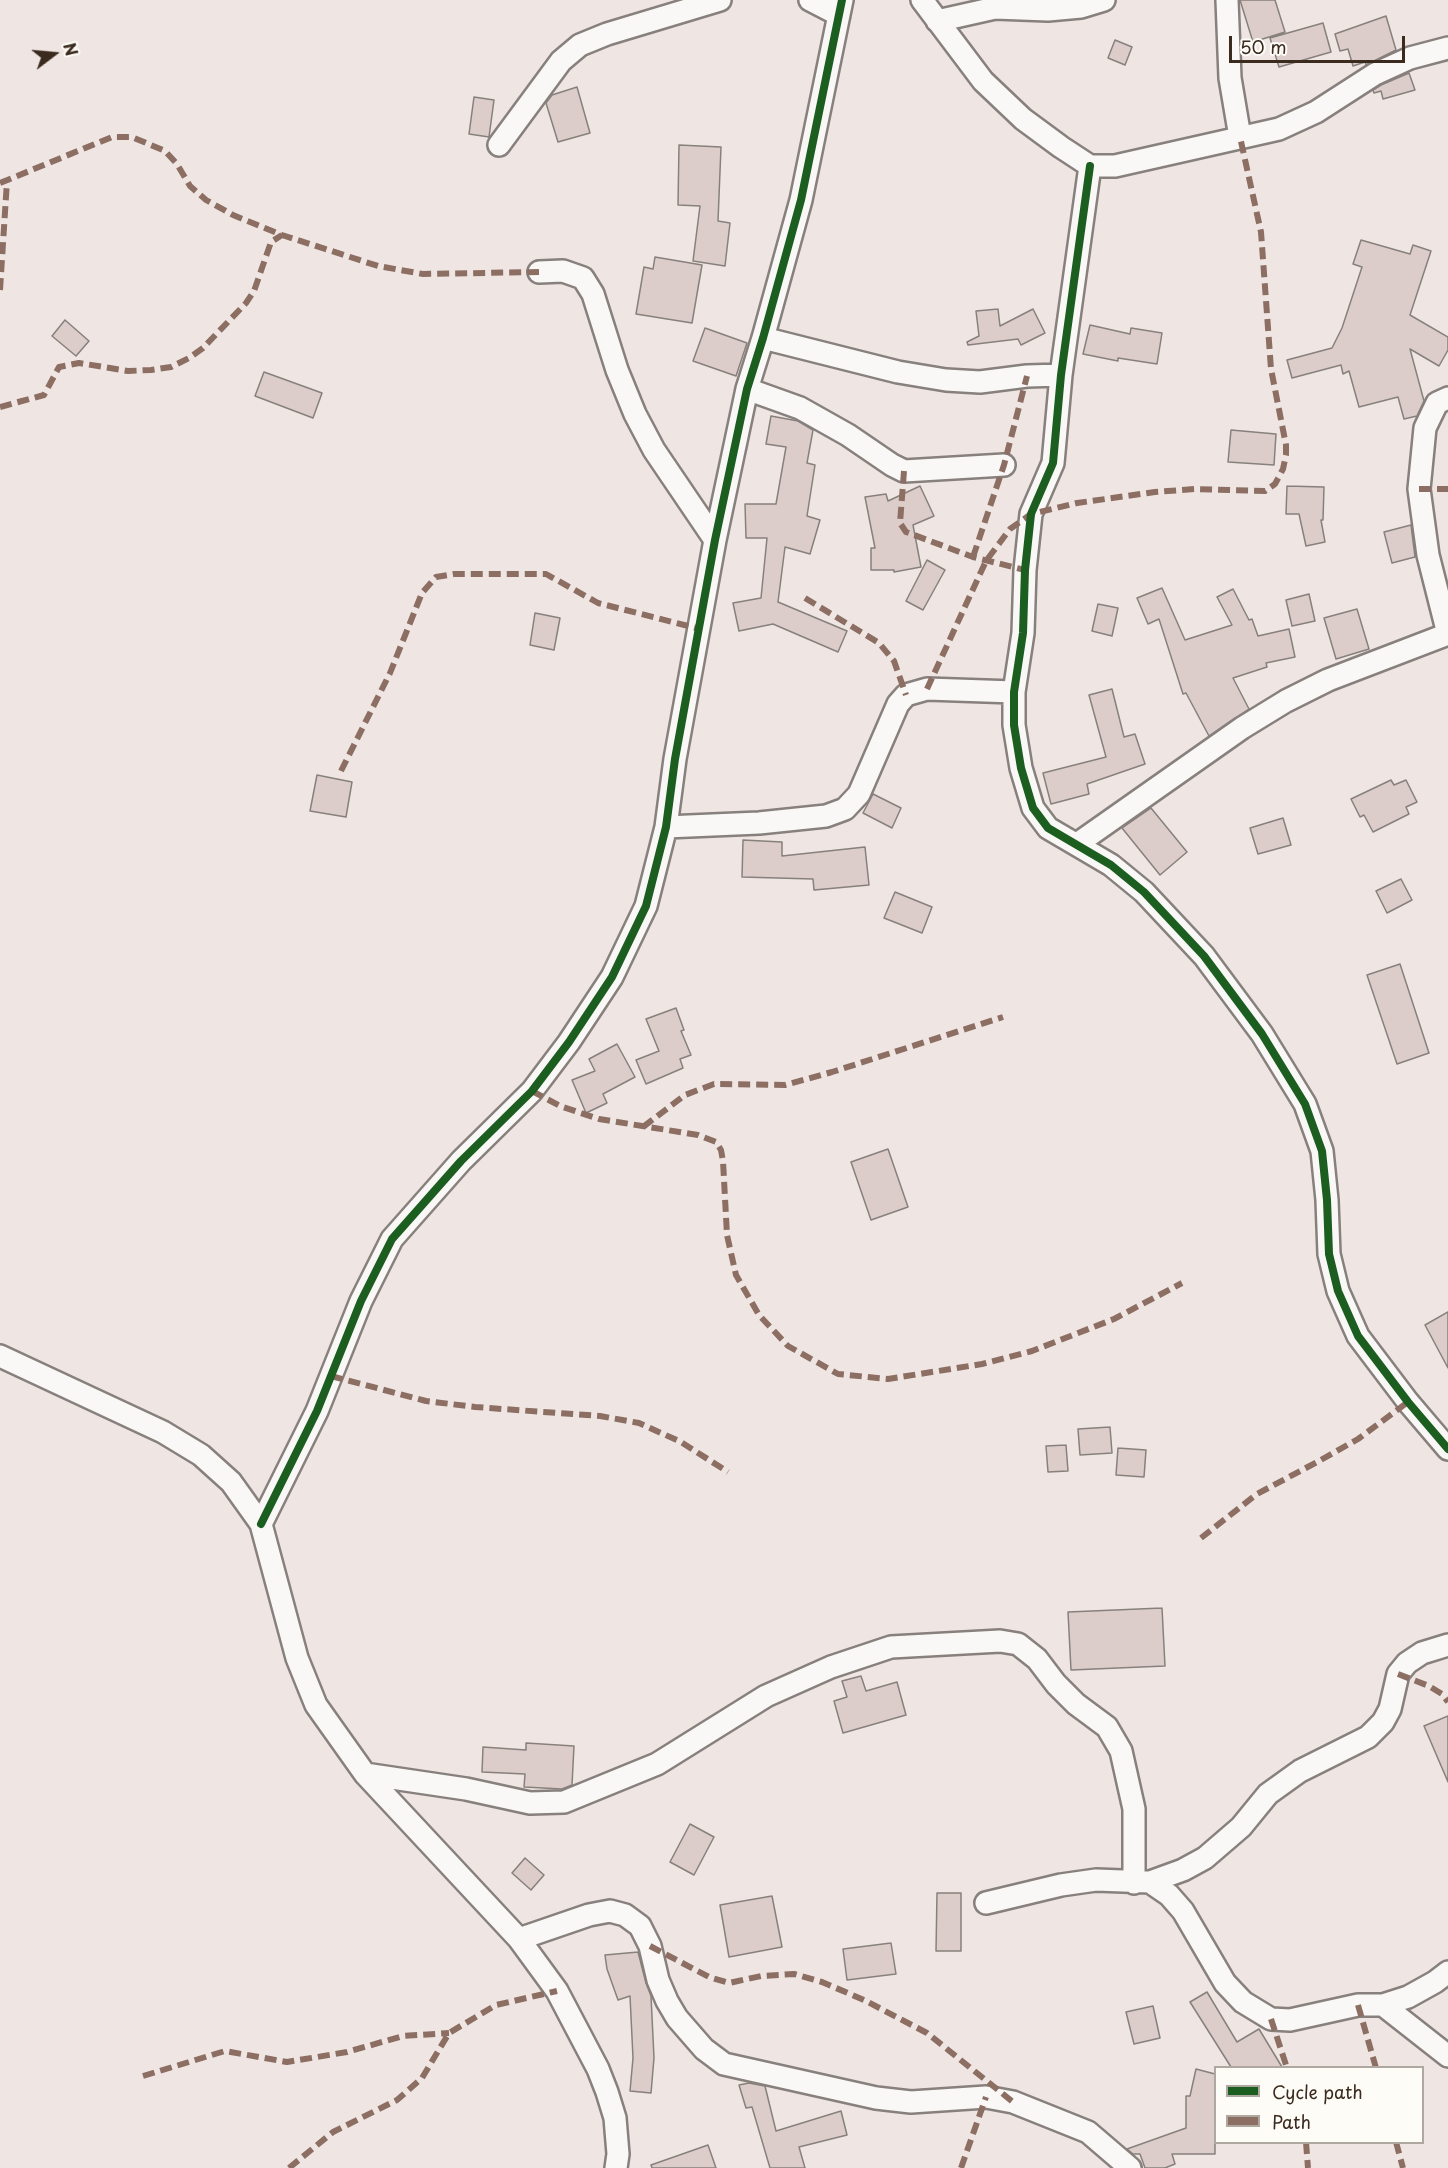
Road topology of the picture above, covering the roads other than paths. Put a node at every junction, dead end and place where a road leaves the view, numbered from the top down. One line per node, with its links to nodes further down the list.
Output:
1 (720, 0): 10 (street)
2 (810, 0): 6 (street)
3 (922, 0): 7 (street)
4 (1104, 0): 7 (street)
5 (1227, 0): 9 (street)
6 (841, 7): 13 (street)
7 (937, 21): 11 (street)
8 (1448, 48): 9 (street)
9 (1240, 137): 11 (street)
10 (500, 145)
11 (1090, 166): 14 (street)
12 (539, 272): 18 (street)
13 (763, 338): 14 (street); 15 (street)
14 (1061, 375): 19 (street)
15 (747, 389): 17 (street); 18 (street)
16 (1448, 398): 21 (street)
17 (1004, 465)
18 (715, 540): 20 (street)
19 (1014, 692): 20 (street); 21 (street)
20 (666, 827): 24 (street)
21 (1077, 844): 23 (street)
22 (0, 1356): 24 (street)
23 (1448, 1449)
24 (261, 1524): 26 (street)
25 (1448, 1645): 27 (street)
26 (365, 1774): 27 (street); 29 (street)
27 (1142, 1883): 28 (street); 31 (street)
28 (986, 1902)
29 (519, 1939): 33 (street); 34 (street)
30 (1448, 1972): 31 (street)
31 (1383, 2005): 32 (street)
32 (1448, 2056)
33 (616, 2168)
34 (1130, 2168)

